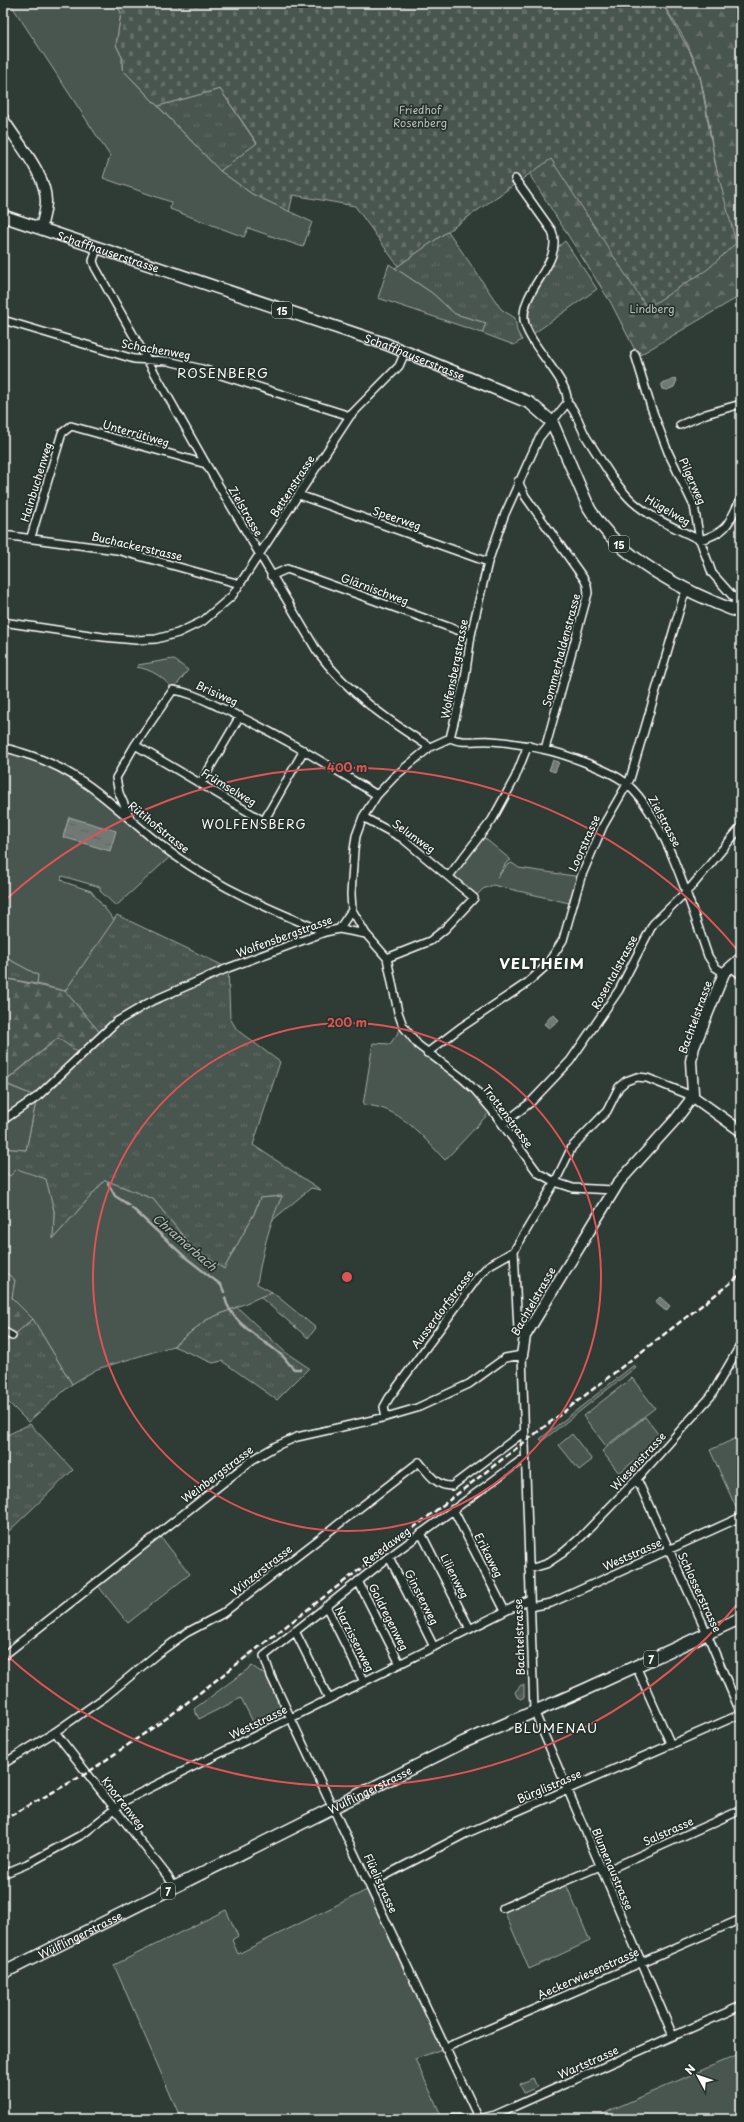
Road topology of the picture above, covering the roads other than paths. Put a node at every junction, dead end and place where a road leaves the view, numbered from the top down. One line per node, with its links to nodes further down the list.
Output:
1 (3, 119): 4 (street)
2 (516, 179): 10 (street, Hügelweg)
3 (3, 216): 4 (main road, Schaffhauserstrasse / 15)
4 (41, 228): 5 (main road, Schaffhauserstrasse / 15)
5 (97, 248): 7 (main road, Schaffhauserstrasse / 15); 9 (street, Zielstrasse)
6 (3, 320): 9 (street, Schachenweg)
7 (406, 352): 12 (street, Bettenstrasse); 13 (main road, Schaffhauserstrasse / 15)
8 (635, 354): 22 (street, Pilgerweg)
9 (147, 359): 12 (street, Schachenweg); 16 (street, Zielstrasse)
10 (568, 403): 13 (street, Wolfensbergstrasse); 22 (street, Hügelweg)
11 (741, 404): 14 (street)
12 (350, 416): 18 (street, Bettenstrasse)
13 (552, 422): 17 (street, Wolfensbergstrasse); 27 (main road, Schaffhauserstrasse / 15)
14 (680, 425)
15 (62, 433): 16 (street, Unterrütiweg); 21 (street, Hainbuchenweg)
16 (206, 464): 23 (street, Zielstrasse)
17 (518, 481): 24 (street, Wolfensbergstrasse); 37 (street, Sommerhaldenstrasse)
18 (299, 495): 23 (street, Bettenstrasse); 24 (street, Speerweg)
19 (741, 498): 22 (street)
20 (3, 535): 21 (street, Buchackerstrasse)
21 (31, 537): 26 (street, Buchackerstrasse)
22 (700, 540): 28 (street, Pilgerweg)
23 (259, 556): 25 (street, Zielstrasse); 26 (street, Bettenstrasse)
24 (488, 562): 30 (street, Wolfensbergstrasse)
25 (271, 576): 30 (street, Glärnischweg); 35 (street, Zielstrasse)
26 (240, 584): 29 (street, Bettenstrasse)
27 (687, 590): 28 (main road, Schaffhauserstrasse / 15); 40 (street, Loorstrasse)
28 (737, 612)
29 (3, 622)
30 (471, 635): 32 (street, Wolfensbergstrasse)
31 (240, 716): 33 (street, Brisiweg); 38 (street, Brisiweg); 39 (street)
32 (450, 738): 34 (street, Zielstrasse); 35 (street)
33 (135, 744): 39 (street, Frümselweg); 43 (street, Brisiweg)
34 (528, 746): 37 (street, Zielstrasse); 45 (street)
35 (430, 747): 41 (street)
36 (3, 748): 43 (street, Rütihofstrasse)
37 (545, 749): 40 (street, Zielstrasse)
38 (304, 750): 39 (street, Frümselweg); 41 (street, Brisiweg)
39 (201, 783)
40 (627, 783): 46 (street, Zielstrasse); 55 (street, Loorstrasse)
41 (378, 795): 42 (street)
42 (364, 817): 45 (street, Selunweg); 47 (street)
43 (130, 818): 49 (street, Rütihofstrasse)
44 (741, 827): 46 (street, Rosentalstrasse)
45 (449, 876): 51 (street, Selunweg)
46 (686, 892): 53 (street, Zielstrasse); 58 (street, Rosentalstrasse)
47 (352, 910): 48 (street, Wolfensbergstrasse); 50 (street, Trottenstrasse)
48 (339, 929): 49 (street, Wolfensbergstrasse); 50 (street)
49 (325, 932): 57 (street, Wolfensbergstrasse)
50 (366, 934): 51 (street, Trottenstrasse)
51 (387, 958): 55 (street, Trottenstrasse)
52 (741, 958): 53 (street, Bachtelstrasse)
53 (728, 970): 54 (street, Zielstrasse); 56 (street, Bachtelstrasse)
54 (741, 975)
55 (427, 1053): 58 (street, Trottenstrasse)
56 (692, 1096): 59 (street); 60 (street, Ausserdorfstrasse); 61 (street, Bachtelstrasse)
57 (3, 1120)
58 (503, 1124): 60 (street, Trottenstrasse)
59 (741, 1131)
60 (555, 1182): 61 (street, Trottenstrasse); 62 (street, Ausserdorfstrasse)
61 (614, 1190): 65 (street, Bachtelstrasse)
62 (514, 1251): 65 (street); 68 (street, Ausserdorfstrasse)
63 (3, 1331): 64 (street)
64 (12, 1336)
65 (525, 1336): 67 (street, Bachtelstrasse)
66 (741, 1344): 71 (street, Wiesenstrasse)
67 (522, 1355): 68 (street, Weinbergstrasse); 69 (street, Bachtelstrasse)
68 (386, 1417): 88 (street, Weinbergstrasse)
69 (524, 1432): 70 (street, Bachtelstrasse); 97 (street, Winzerstrasse)
70 (525, 1459): 72 (street, Resedaweg); 77 (street, Bachtelstrasse)
71 (637, 1479): 75 (street, Schlosserstrasse); 77 (street, Wiesenstrasse)
72 (453, 1509): 74 (street, Resedaweg); 82 (street, Erikaweg)
73 (741, 1517): 75 (street, Weststrasse)
74 (421, 1533): 76 (street, Resedaweg); 84 (street, Lilienweg)
75 (668, 1550): 81 (street, Weststrasse); 86 (street, Schlosserstrasse)
76 (390, 1557): 78 (street, Resedaweg); 87 (street, Ginsterweg)
77 (529, 1569): 79 (street, Bachtelstrasse)
78 (358, 1581): 80 (street, Resedaweg); 90 (street, Goldregenweg)
79 (530, 1599): 81 (street, Bachtelstrasse); 82 (street, Weststrasse)
80 (326, 1606): 85 (street, Resedaweg); 92 (street, Narzissenweg)
81 (530, 1607): 94 (street, Bachtelstrasse)
82 (505, 1611): 84 (street, Weststrasse)
83 (741, 1618): 86 (main road, Wülflingerstrasse / 7)
84 (470, 1629): 87 (street, Weststrasse)
85 (295, 1631): 89 (street, Resedaweg); 93 (street)
86 (707, 1634): 91 (main road, Wülflingerstrasse / 7); 95 (street, Schlosserstrasse)
87 (434, 1647): 90 (street, Weststrasse)
88 (3, 1656)
89 (264, 1656): 96 (street, Flüelistrasse)
90 (400, 1664): 92 (street, Weststrasse)
91 (636, 1666): 94 (main road, Wülflingerstrasse / 7); 98 (street)
92 (364, 1682): 93 (street, Weststrasse)
93 (329, 1699): 96 (street, Weststrasse)
94 (534, 1711): 100 (street, Blumenaustrasse); 101 (main road, Wülflingerstrasse / 7)
95 (741, 1714): 98 (street, Bürglistrasse)
96 (291, 1718): 101 (street, Flüelistrasse); 102 (street, Weststrasse)
97 (55, 1732): 99 (street, Winzerstrasse); 102 (street, Knorrenweg)
98 (671, 1745): 100 (street, Bürglistrasse)
99 (3, 1764)
100 (568, 1790): 104 (street, Blumenaustrasse); 106 (street, Bürglistrasse)
101 (333, 1808): 106 (street, Flüelistrasse); 107 (main road, Wülflingerstrasse / 7)
102 (114, 1809): 105 (street, Weststrasse); 107 (street, Knorrenweg)
103 (741, 1810): 104 (street, Salstrasse)
104 (602, 1869): 108 (street, Salstrasse); 110 (street, Blumenaustrasse)
105 (3, 1874)
106 (369, 1884): 114 (street, Flüelistrasse)
107 (174, 1888): 111 (main road, Wülflingerstrasse / 7)
108 (503, 1908)
109 (741, 1919): 110 (street, Aeckerwiesenstrasse)
110 (640, 1962): 113 (street, Blumenaustrasse); 114 (street, Aeckerwiesenstrasse)
111 (3, 1973)
112 (741, 2006): 113 (street, Wartstrasse)
113 (673, 2036): 116 (street, Wartstrasse)
114 (445, 2048): 116 (street, Flüelistrasse)
115 (440, 2119): 116 (street, Wartstrasse)
116 (479, 2119)

